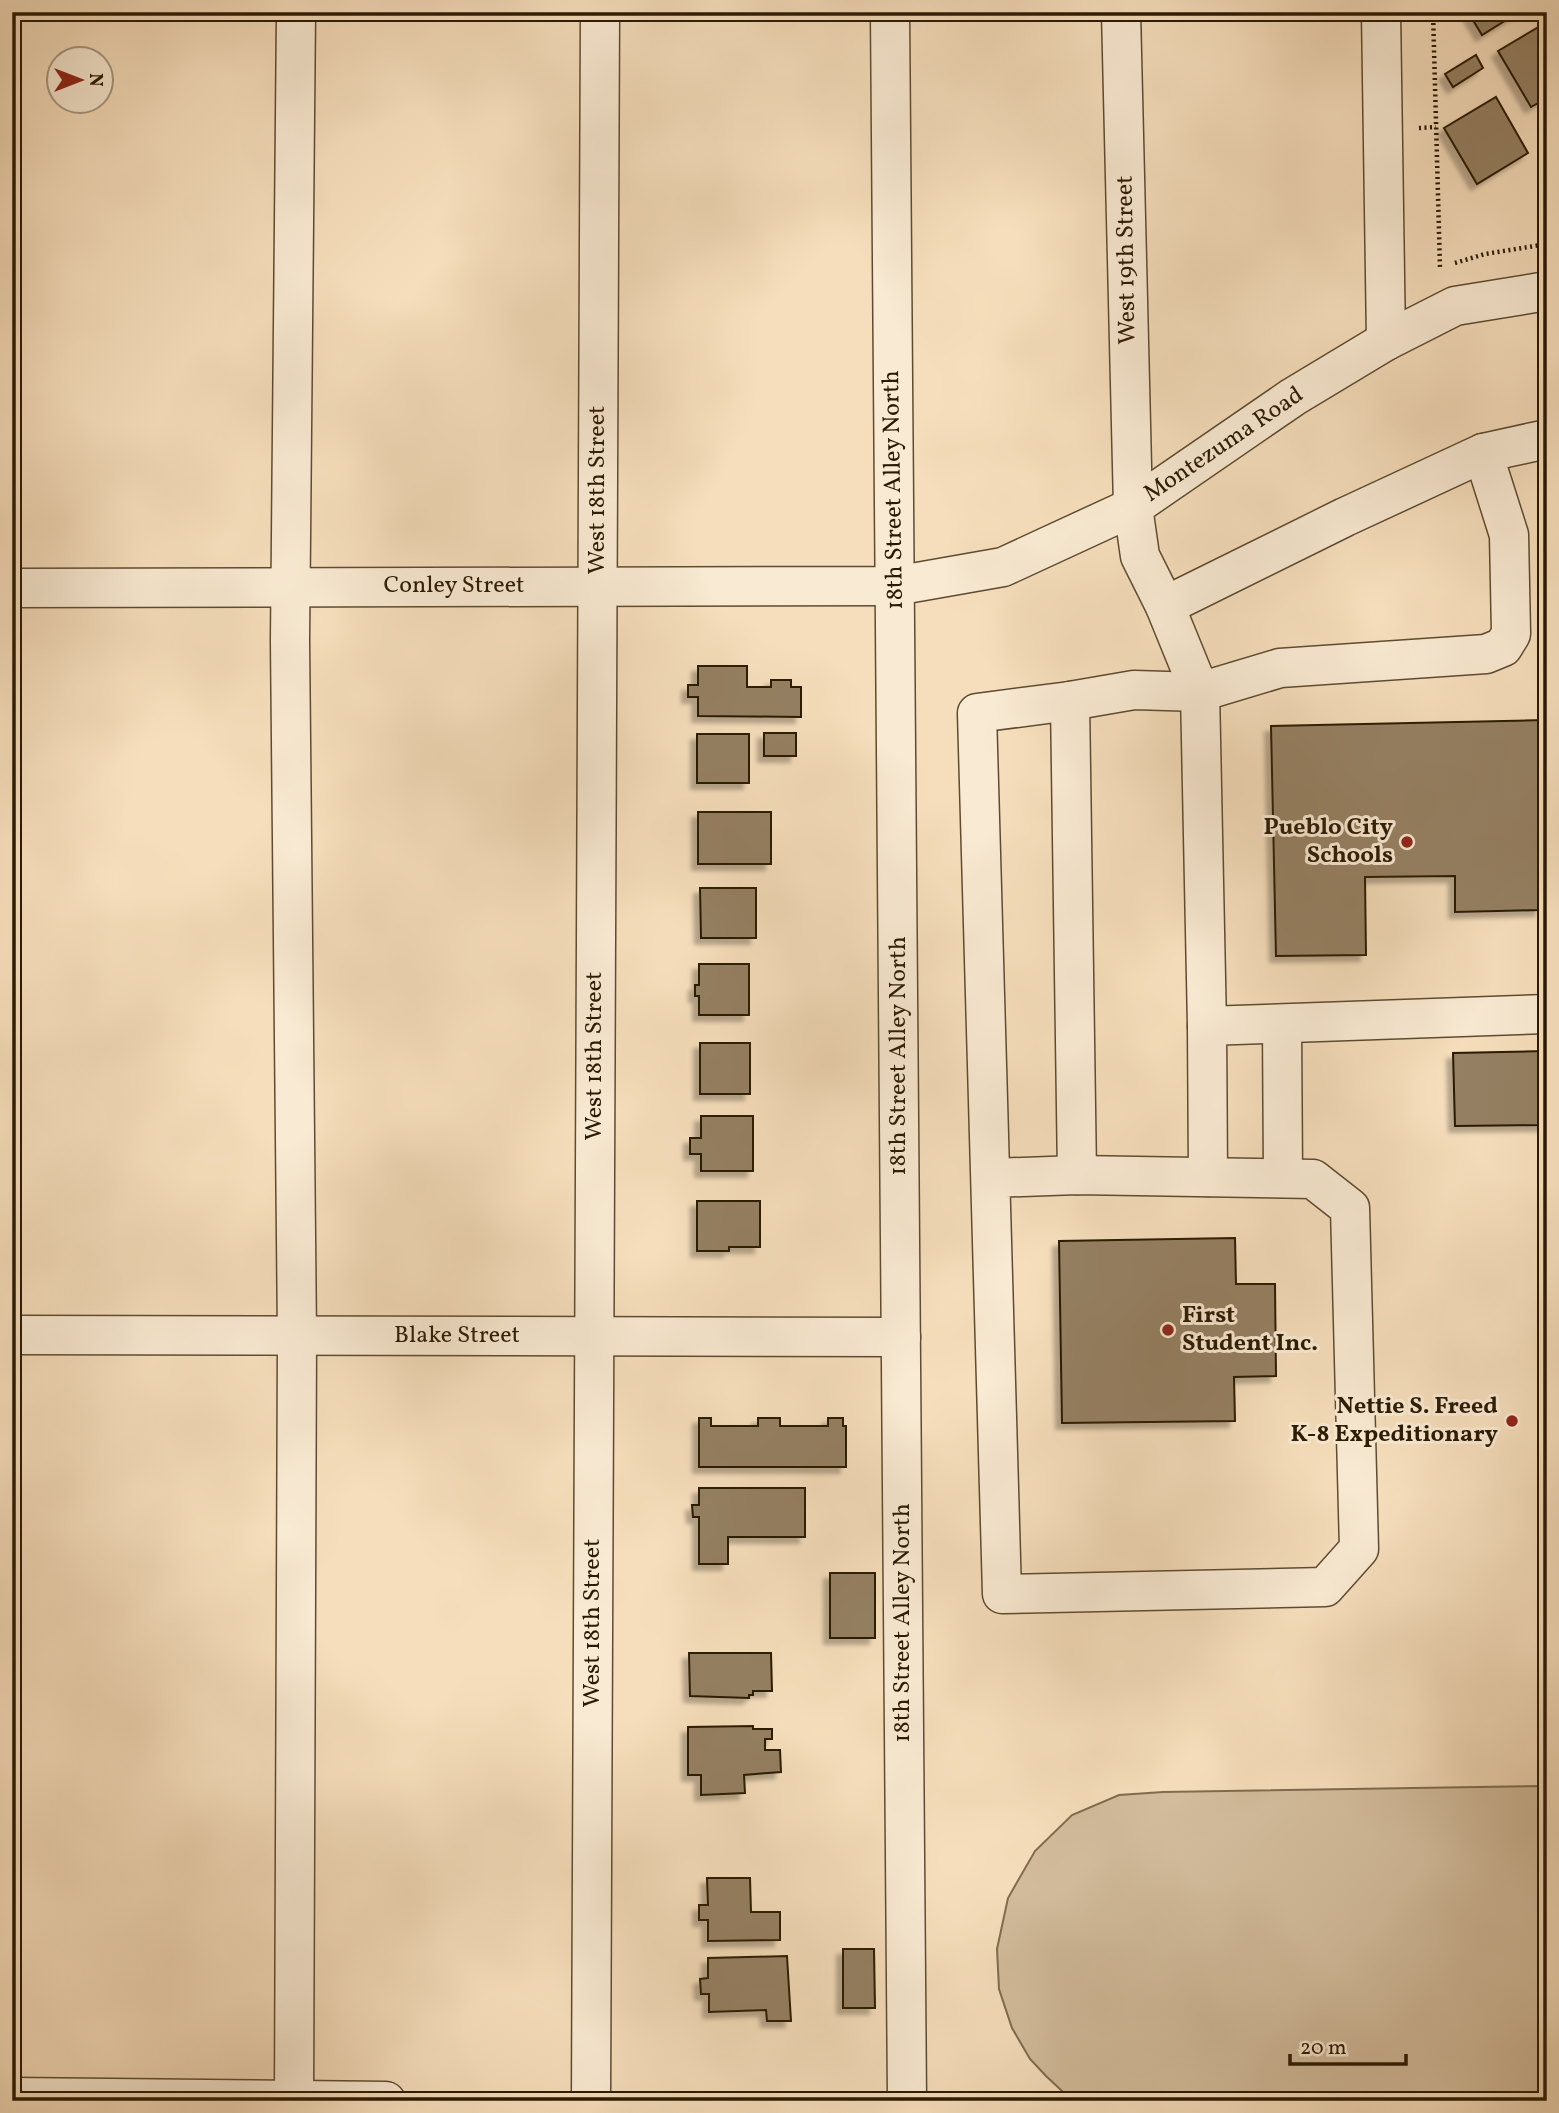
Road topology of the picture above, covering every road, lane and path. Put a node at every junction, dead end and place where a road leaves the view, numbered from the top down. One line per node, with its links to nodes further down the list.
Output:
1 (296, 12): 13 (street)
2 (600, 12): 14 (street, West 18th Street)
3 (890, 12): 15 (street, 18th Street Alley North)
4 (1121, 12): 12 (street, West 19th Street)
5 (1381, 12): 9 (street)
6 (1433, 12): 7 (path)
7 (1547, 244)
8 (1547, 291): 9 (street, Montezuma Road)
9 (1386, 341): 12 (street, Montezuma Road)
10 (1547, 439): 11 (street)
11 (1483, 453): 17 (street); 18 (street)
12 (1133, 507): 15 (street, Montezuma Road); 17 (street, West 19th Street)
13 (291, 586): 14 (street, Conley Street); 16 (street, Conley Street); 28 (street)
14 (597, 586): 15 (street, Conley Street); 29 (street, West 18th Street)
15 (895, 586): 30 (street, 18th Street Alley North)
16 (12, 588)
17 (1165, 606): 18 (street, West 19th Street)
18 (1200, 692): 19 (street); 22 (street)
19 (1070, 701): 23 (street); 25 (street)
20 (1547, 1014): 21 (street)
21 (1282, 1024): 22 (street); 26 (street)
22 (1207, 1026): 24 (street)
23 (1077, 1175): 24 (street); 25 (street)
24 (1208, 1177): 26 (street)
25 (992, 1178): 26 (street)
26 (1283, 1178)
27 (12, 1335): 28 (street, Blake Street)
28 (297, 1336): 29 (street, Blake Street); 32 (street)
29 (594, 1336): 30 (street, Blake Street); 34 (street, West 18th Street)
30 (901, 1337): 35 (street, 18th Street Alley North)
31 (12, 2097): 32 (street)
32 (294, 2100): 33 (street)
33 (386, 2101)
34 (591, 2101)
35 (907, 2101)

